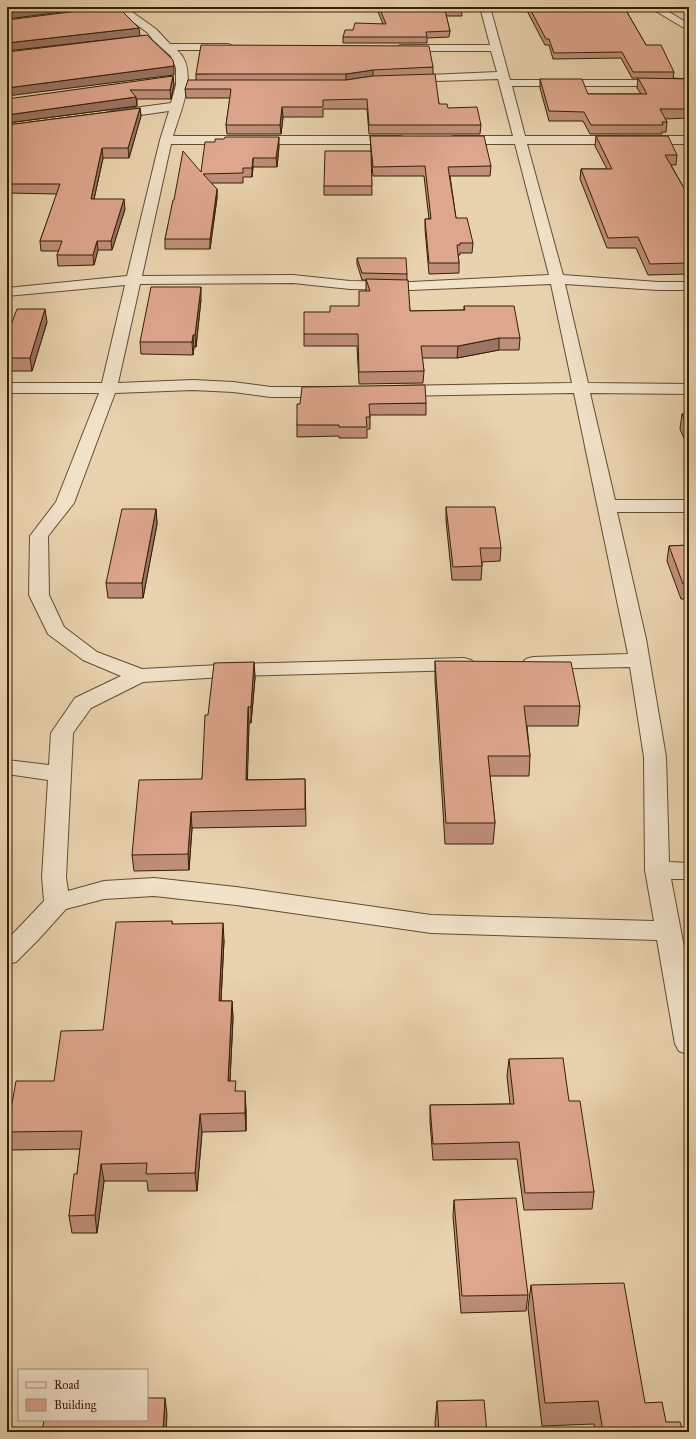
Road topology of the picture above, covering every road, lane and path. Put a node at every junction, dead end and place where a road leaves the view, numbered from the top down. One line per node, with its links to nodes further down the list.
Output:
1 (486, 7): 9 (street)
2 (654, 7): 5 (street)
3 (119, 8): 4 (street); 6 (street)
4 (105, 11)
5 (689, 28)
6 (167, 47): 7 (street); 12 (street)
7 (238, 47)
8 (387, 48): 9 (street)
9 (496, 48): 10 (street)
10 (505, 79): 11 (street); 13 (street); 20 (street)
11 (394, 80)
12 (179, 81): 14 (street); 15 (street)
13 (689, 83)
14 (197, 85)
15 (176, 106): 16 (street); 17 (street)
16 (99, 116)
17 (166, 140): 18 (street); 23 (street)
18 (411, 140)
19 (442, 140): 20 (street)
20 (522, 140): 21 (street); 22 (street)
21 (689, 140)
22 (557, 279): 23 (street); 24 (street); 28 (street)
23 (134, 280): 25 (street); 27 (street)
24 (689, 286)
25 (7, 292)
26 (7, 388): 27 (street)
27 (109, 388): 31 (street); 37 (street)
28 (580, 388): 29 (street); 30 (street); 32 (street)
29 (689, 389)
30 (381, 391)
31 (349, 392)
32 (608, 506): 33 (street); 34 (street)
33 (689, 506)
34 (640, 660): 35 (street); 40 (street)
35 (514, 663)
36 (482, 664): 37 (street)
37 (139, 676): 39 (street)
38 (7, 767): 39 (street)
39 (60, 774): 42 (street)
40 (657, 870): 41 (street); 43 (street)
41 (689, 871)
42 (57, 903): 43 (street); 44 (street)
43 (669, 931): 45 (street)
44 (7, 955)
45 (689, 1044)

